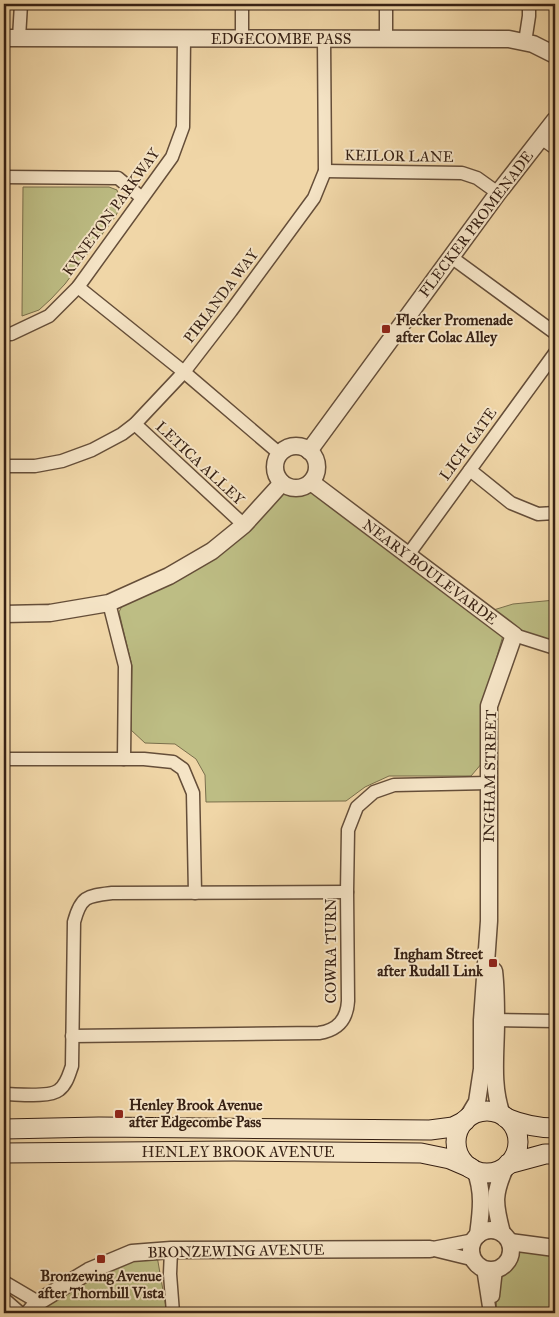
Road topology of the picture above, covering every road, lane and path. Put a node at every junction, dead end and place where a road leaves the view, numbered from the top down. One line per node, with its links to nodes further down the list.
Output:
1 (21, 4): 5 (street)
2 (242, 4): 9 (street)
3 (386, 4): 7 (street)
4 (529, 4): 10 (street)
5 (11, 38): 8 (street, EDGECOMBE PASS)
6 (324, 38): 7 (street, EDGECOMBE PASS); 9 (street, EDGECOMBE PASS); 15 (street, PIRIANDA WAY)
7 (386, 38): 10 (street, EDGECOMBE PASS)
8 (184, 39): 9 (street, EDGECOMBE PASS); 18 (street, KYNETON PARKWAY)
9 (242, 39)
10 (525, 42): 11 (street, EDGECOMBE PASS)
11 (555, 55)
12 (555, 120): 13 (street, FLECKER PROMENADE)
13 (541, 138): 14 (street); 17 (street, FLECKER PROMENADE)
14 (555, 148)
15 (325, 171): 17 (street, KEILOR LANE); 24 (street, PIRIANDA WAY)
16 (4, 177): 18 (street)
17 (498, 193): 19 (street, FLECKER PROMENADE)
18 (142, 198): 20 (street, KYNETON PARKWAY)
19 (451, 257): 22 (street); 26 (street, FLECKER PROMENADE)
20 (78, 287): 21 (street, KYNETON PARKWAY); 24 (street)
21 (4, 334)
22 (555, 334)
23 (555, 353): 29 (street, LICH GATE)
24 (184, 372): 25 (street, PIRIANDA WAY); 27 (street)
25 (135, 424): 28 (street, PIRIANDA WAY); 33 (street, LETICA ALLEY)
26 (309, 451): 27 (street); 30 (street)
27 (280, 454): 31 (street)
28 (4, 466)
29 (470, 470): 32 (street); 34 (street, LICH GATE)
30 (311, 482): 31 (street); 34 (street, NEARY BOULEVARDE)
31 (282, 483): 33 (street)
32 (555, 514)
33 (244, 525): 35 (street)
34 (408, 555): 37 (street, NEARY BOULEVARDE)
35 (109, 603): 36 (street); 39 (street)
36 (4, 614)
37 (514, 635): 38 (street, NEARY BOULEVARDE); 41 (street, INGHAM STREET)
38 (555, 648)
39 (124, 758): 40 (street); 43 (street)
40 (4, 759)
41 (490, 783): 42 (street, COWRA TURN); 44 (street, INGHAM STREET)
42 (346, 892): 43 (street); 46 (street, COWRA TURN)
43 (195, 893): 46 (street)
44 (489, 1021): 45 (street); 48 (street, INGHAM STREET); 49 (street, INGHAM STREET)
45 (555, 1021)
46 (72, 1036): 47 (street)
47 (4, 1094)
48 (504, 1116): 49 (main road); 50 (main road); 54 (main road)
49 (467, 1119): 51 (main road, HENLEY BROOK AVENUE); 55 (main road)
50 (555, 1128)
51 (4, 1129)
52 (4, 1153): 55 (main road, HENLEY BROOK AVENUE)
53 (555, 1154): 54 (main road)
54 (507, 1165): 55 (main road); 57 (street)
55 (473, 1169): 56 (street)
56 (476, 1237): 57 (street); 59 (street, BRONZEWING AVENUE); 61 (street)
57 (507, 1243): 58 (street); 61 (street)
58 (552, 1248)
59 (430, 1249): 60 (street, BRONZEWING AVENUE); 61 (street, BRONZEWING AVENUE)
60 (171, 1250): 64 (street, BRONZEWING AVENUE); 66 (street)
61 (485, 1266): 67 (street)
62 (4, 1282): 64 (street)
63 (4, 1299): 65 (street)
64 (33, 1308)
65 (20, 1313)
66 (173, 1313)
67 (491, 1313)

